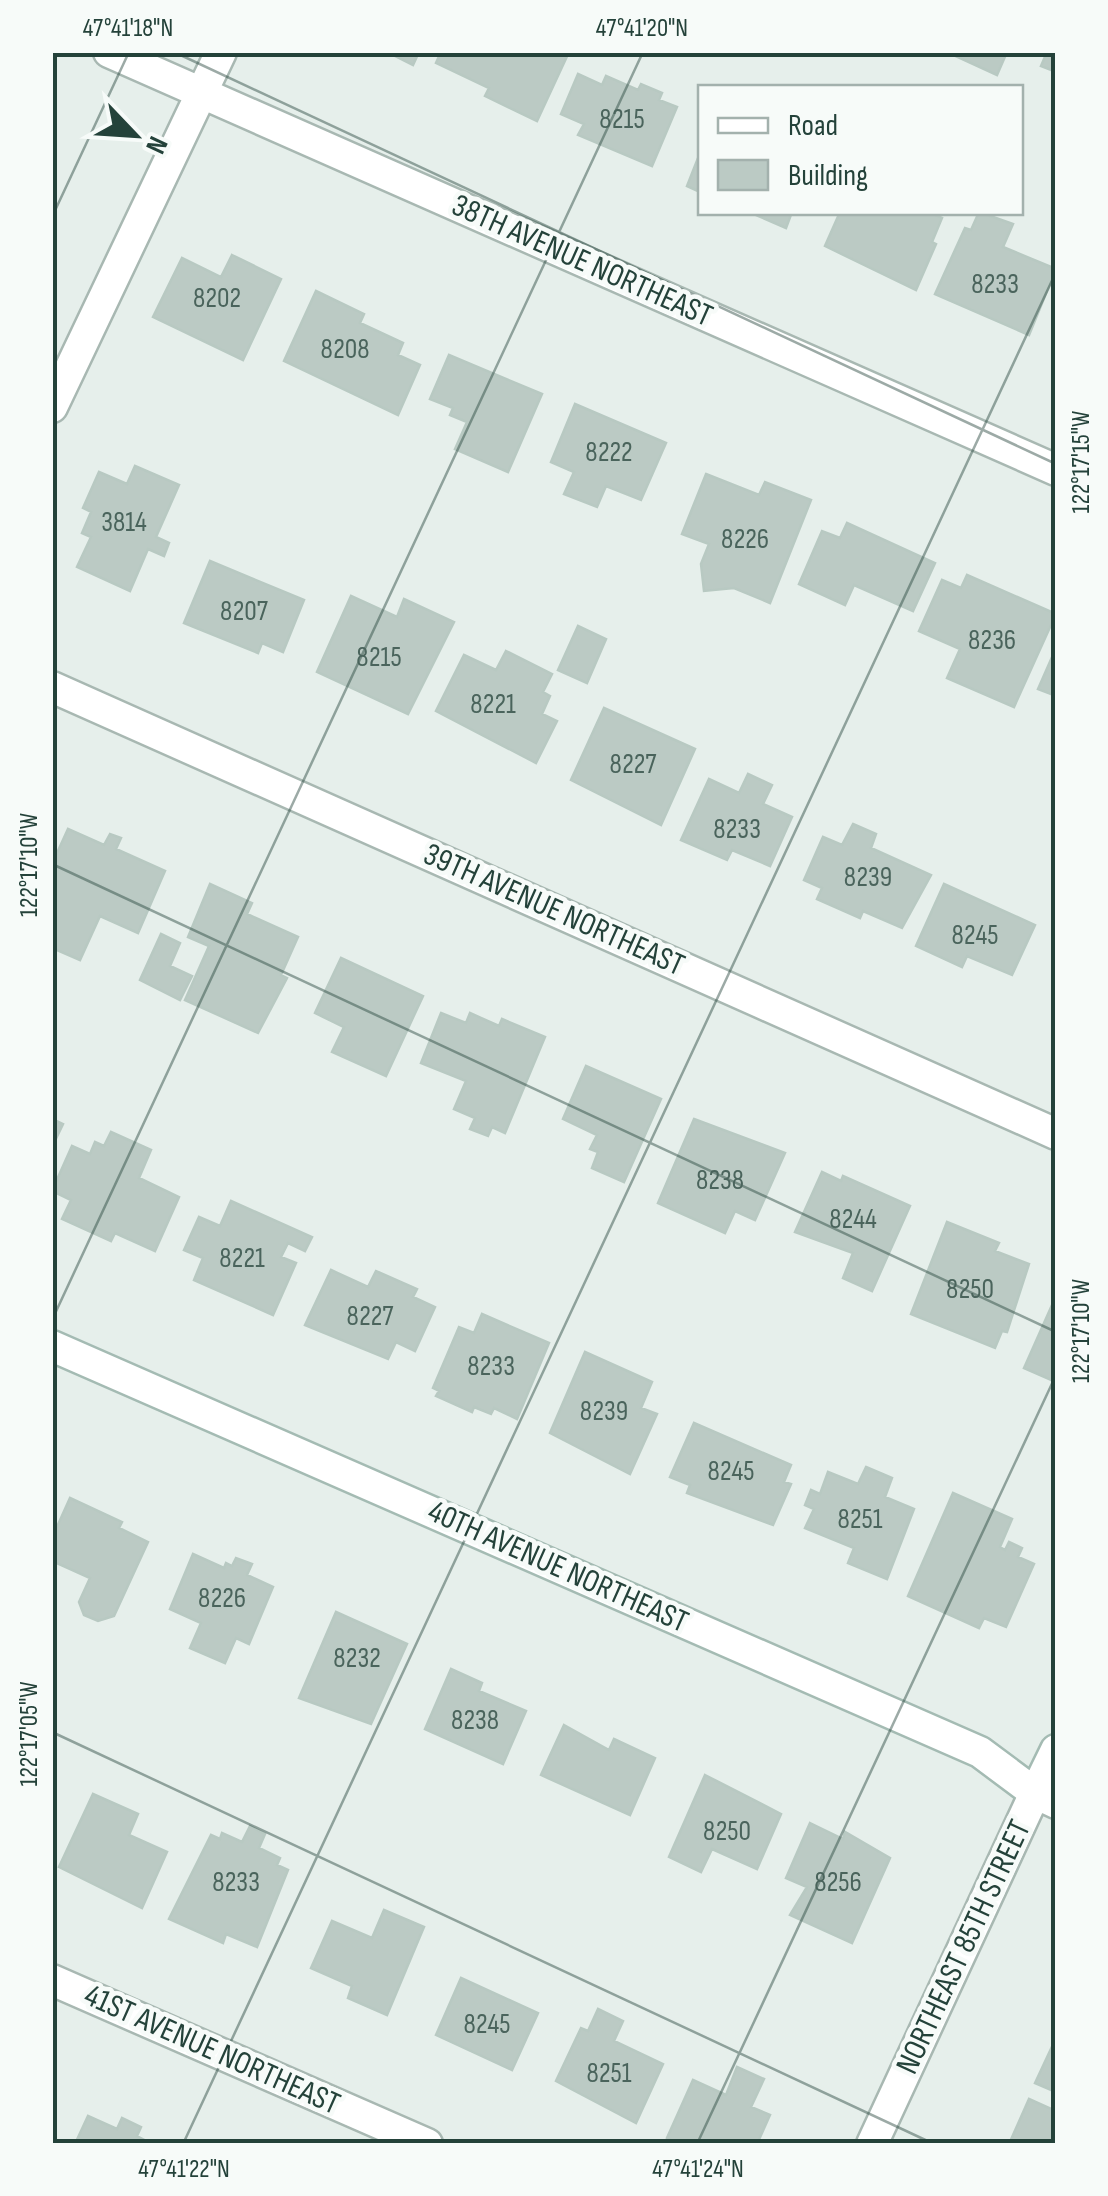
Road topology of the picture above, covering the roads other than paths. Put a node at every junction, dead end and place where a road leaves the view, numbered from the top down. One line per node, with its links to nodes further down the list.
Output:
1 (109, 52): 3 (street, 38TH AVENUE NORTHEAST)
2 (221, 52): 3 (street)
3 (201, 94): 4 (street); 5 (street, 38TH AVENUE NORTHEAST)
4 (52, 406)
5 (1056, 470)
6 (52, 687): 7 (street, 39TH AVENUE NORTHEAST)
7 (1056, 1134)
8 (52, 1346): 10 (street, 40TH AVENUE NORTHEAST)
9 (1056, 1750): 10 (street, NORTHEAST 85TH STREET)
10 (1046, 1798): 13 (street, NORTHEAST 85TH STREET)
11 (52, 1980): 12 (street, 41ST AVENUE NORTHEAST)
12 (427, 2144)
13 (872, 2144)

